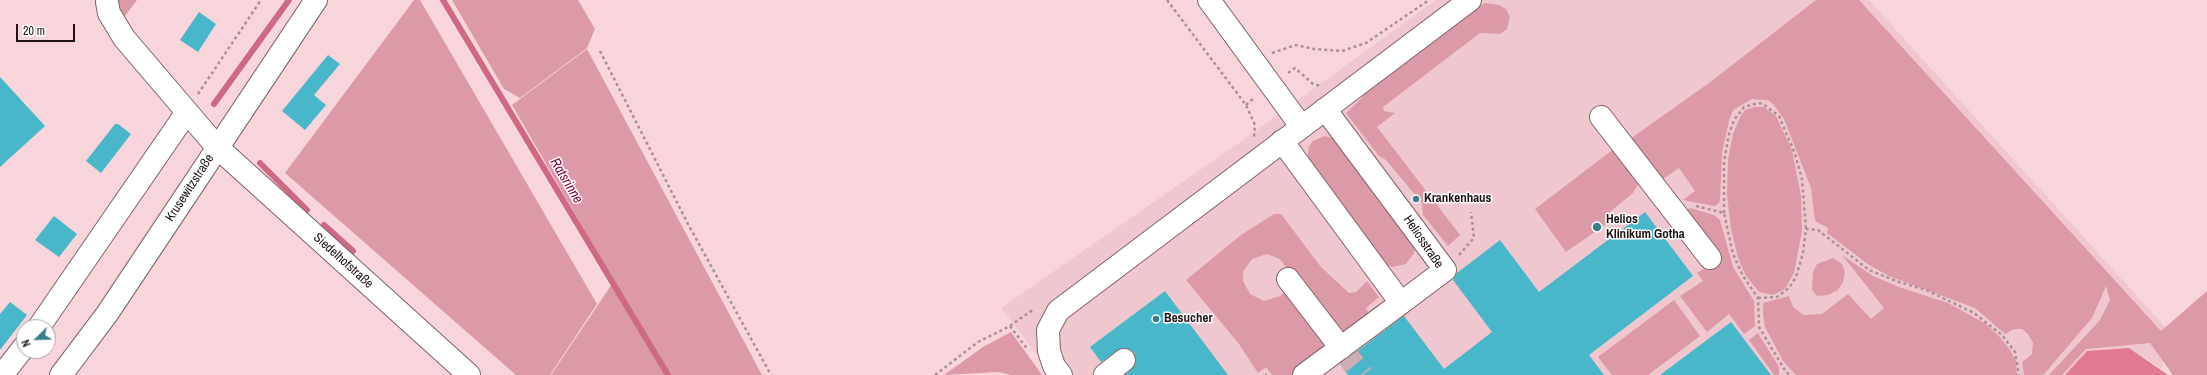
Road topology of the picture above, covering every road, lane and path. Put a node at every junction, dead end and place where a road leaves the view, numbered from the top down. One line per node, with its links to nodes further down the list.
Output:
1 (261, 0): 12 (path)
2 (316, 0): 16 (street, Krusewitzstraße)
3 (1167, 0): 10 (path)
4 (1209, 0): 9 (street)
5 (1429, 0): 9 (path)
6 (1470, 0): 11 (street)
7 (107, 2): 12 (street, Siedelhofstraße)
8 (600, 51): 33 (path)
9 (1255, 62): 14 (street)
10 (1246, 105)
11 (1324, 109): 14 (street); 22 (street, Heliosstraße)
12 (187, 112): 16 (street, Siedelhofstraße); 26 (street)
13 (1601, 117): 17 (street)
14 (1302, 126): 15 (street)
15 (1282, 140): 25 (street); 34 (street)
16 (217, 147): 31 (street, Krusewitzstraße); 32 (street, Siedelhofstraße)
17 (1670, 206): 19 (path); 21 (street)
18 (1471, 212): 22 (path)
19 (1724, 213): 20 (path); 24 (path)
20 (1806, 229): 24 (path); 38 (path)
21 (1710, 258)
22 (1445, 270): 25 (street, Heliosstraße)
23 (1288, 279): 27 (street)
24 (1758, 298): 37 (path)
25 (1401, 303): 27 (street, Heliosstraße)
26 (45, 319)
27 (1341, 348): 36 (street, Heliosstraße)
28 (16, 357): 30 (street)
29 (1124, 360): 35 (street)
30 (2, 375)
31 (61, 375)
32 (469, 375)
33 (771, 375)
34 (1061, 375)
35 (1105, 375)
36 (1304, 375)
37 (1790, 375)
38 (2019, 375)

